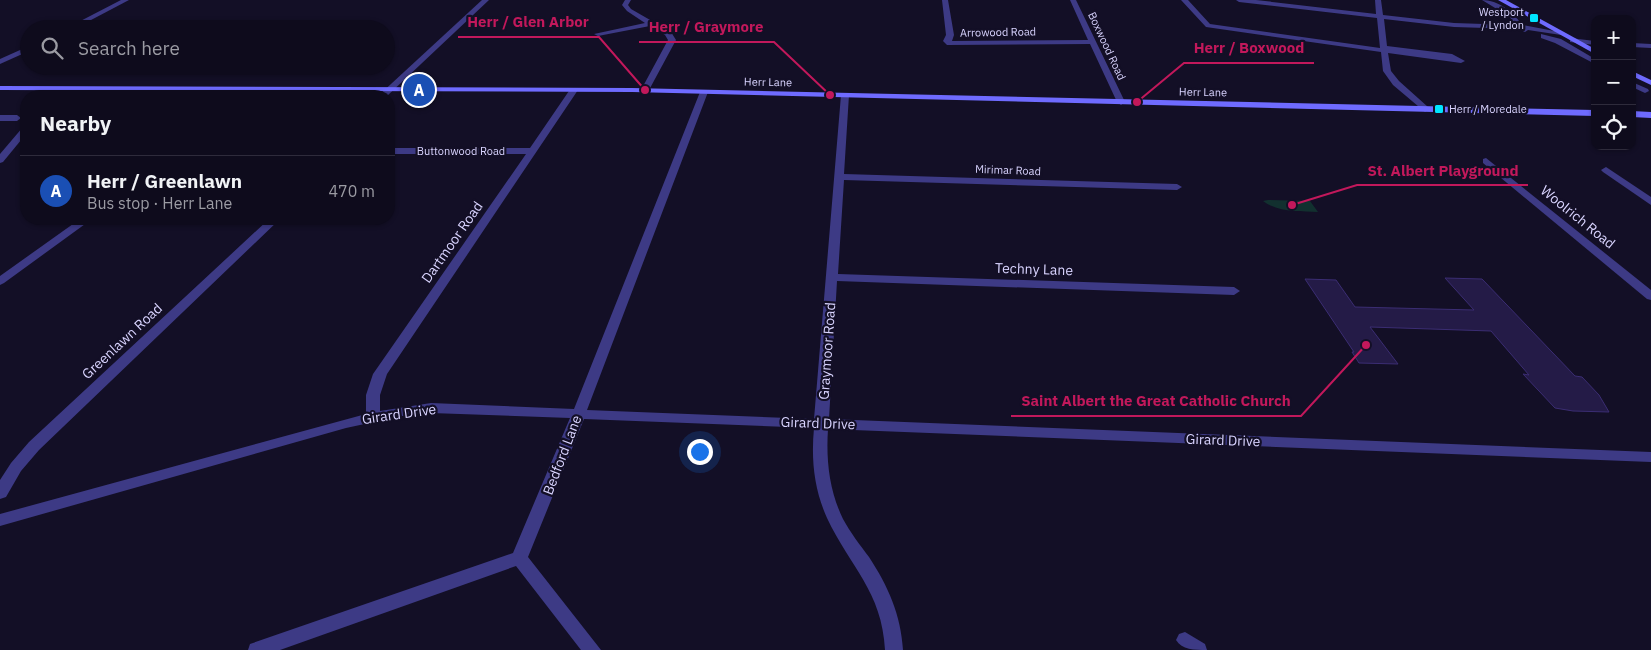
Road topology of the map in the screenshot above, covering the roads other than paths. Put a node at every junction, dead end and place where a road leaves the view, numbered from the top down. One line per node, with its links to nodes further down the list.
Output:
1 (126, 0): 13 (street)
2 (486, 0): 34 (street)
3 (628, 0): 15 (street)
4 (944, 0): 20 (street, Arrowood Road)
5 (1073, 0): 20 (street, Boxwood Road)
6 (1184, 0): 24 (street)
7 (1239, 0): 11 (street)
8 (1378, 0): 12 (street)
9 (1484, 0): 16 (street)
10 (1501, 0): 14 (main road)
11 (1273, 2): 12 (street)
12 (1380, 16): 16 (street); 24 (street)
13 (86, 20)
14 (1543, 23): 16 (street); 17 (main road)
15 (651, 24): 18 (street); 36 (street)
16 (1519, 27): 17 (street); 27 (street)
17 (1561, 33): 19 (main road)
18 (598, 34)
19 (1573, 40): 21 (street); 25 (main road)
20 (1093, 42): 40 (street, Boxwood Road)
21 (1591, 42)
22 (1636, 46): 23 (street)
23 (1651, 46)
24 (1383, 49): 24 (street); 41 (street)
25 (1591, 49)
26 (20, 52): 28 (street)
27 (1591, 60)
28 (0, 62)
29 (1636, 75): 30 (main road)
30 (1651, 83)
31 (1636, 86): 37 (street)
32 (0, 88): 33 (main road, Herr Lane)
33 (94, 89): 34 (main road, Herr Lane)
34 (390, 89): 35 (main road, Herr Lane)
35 (574, 90): 36 (main road, Herr Lane); 49 (street, Dartmoor Road)
36 (645, 90): 38 (main road, Herr Lane)
37 (1645, 91)
38 (704, 92): 39 (main road, Herr Lane); 62 (street, Bedford Lane)
39 (845, 95): 40 (main road, Herr Lane); 53 (street, Graymoor Road)
40 (1121, 102): 41 (main road, Herr Lane)
41 (1425, 109): 42 (main road, Herr Lane)
42 (1591, 113)
43 (1636, 114): 44 (main road)
44 (1651, 115)
45 (0, 118): 46 (street)
46 (17, 118)
47 (20, 136): 50 (street)
48 (395, 151): 49 (street, Buttonwood Road)
49 (532, 151): 63 (street, Dartmoor Road)
50 (0, 160)
51 (1486, 161): 61 (street, Woolrich Road)
52 (1606, 170): 55 (street)
53 (839, 178): 54 (street, Mirimar Road); 58 (street, Graymoor Road)
54 (1177, 187)
55 (1651, 202)
56 (79, 225): 59 (street)
57 (268, 225): 66 (street, Greenlawn Road)
58 (832, 277): 60 (street, Techny Lane); 64 (street, Graymoor Road)
59 (0, 281)
60 (1234, 291)
61 (1651, 296)
62 (578, 413): 63 (street, Girard Drive); 64 (street, Girard Drive); 68 (street, Bedford Lane)
63 (374, 416): 67 (street, Girard Drive)
64 (822, 423): 65 (street, Girard Drive); 71 (street, Graymoor Road)
65 (1651, 457)
66 (0, 493)
67 (0, 520)
68 (520, 558): 69 (street); 70 (street)
69 (257, 650)
70 (592, 650)
71 (894, 650)

